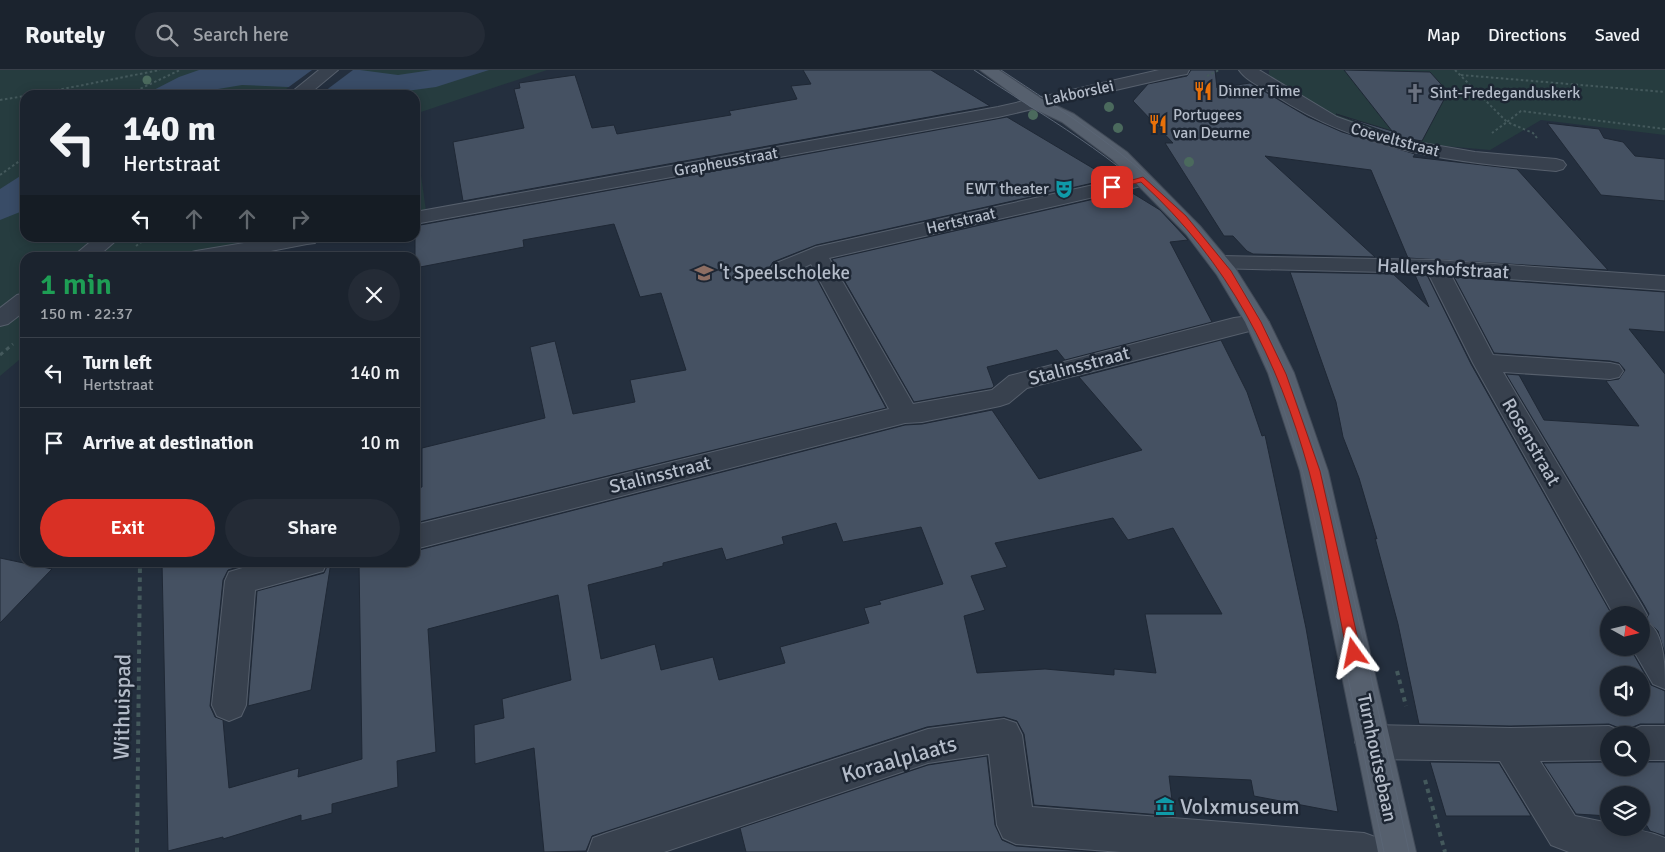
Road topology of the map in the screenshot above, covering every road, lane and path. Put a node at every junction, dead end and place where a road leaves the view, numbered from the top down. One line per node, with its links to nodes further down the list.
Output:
1 (160, 70): 9 (path)
2 (180, 70): 10 (path)
3 (330, 70): 11 (street)
4 (988, 70): 15 (main road, Turnhoutsebaan)
5 (1180, 70): 15 (street, Lakborslei)
6 (1248, 70): 20 (street, Coeveltstraat)
7 (1455, 70): 8 (path)
8 (1460, 75): 12 (path); 16 (path)
9 (58, 90)
10 (138, 90)
11 (303, 90)
12 (1665, 92)
13 (20, 97): 14 (path)
14 (0, 100)
15 (1036, 103): 22 (main road, Turnhoutsebaan); 23 (street, Grapheusstraat)
16 (1507, 122): 17 (path); 18 (path)
17 (1665, 129)
18 (1486, 137)
19 (20, 161): 21 (path)
20 (1556, 165)
21 (0, 175)
22 (1143, 180): 28 (street, Hertstraat); 29 (main road, Turnhoutsebaan)
23 (420, 217)
24 (103, 242): 26 (street)
25 (285, 242): 27 (street)
26 (90, 252)
27 (229, 252)
28 (816, 254): 31 (street, Hertstraat); 38 (street)
29 (1220, 263): 30 (street, Hallershofstraat); 35 (main road, Turnhoutsebaan)
30 (1436, 266): 32 (street, Hallershofstraat); 36 (street, Rosenstraat)
31 (782, 269)
32 (1665, 282)
33 (20, 304): 34 (street)
34 (0, 319)
35 (1256, 322): 38 (street, Stalinsstraat); 46 (main road, Turnhoutsebaan)
36 (1485, 363): 37 (street); 42 (street, Rosenstraat)
37 (1610, 371)
38 (905, 414): 39 (street, Stalinsstraat)
39 (420, 536)
40 (140, 567): 51 (path, Withuispad)
41 (293, 567): 45 (street)
42 (1626, 606)
43 (1650, 648): 44 (street)
44 (1665, 674)
45 (229, 705)
46 (1373, 742): 50 (street); 54 (main road, Turnhoutsebaan)
47 (1650, 743): 48 (street)
48 (1665, 743)
49 (1600, 744): 50 (street)
50 (1510, 745): 55 (street)
51 (136, 852)
52 (607, 852): 53 (street, Koraalplaats)
53 (1364, 852)
54 (1397, 852)
55 (1652, 852)

